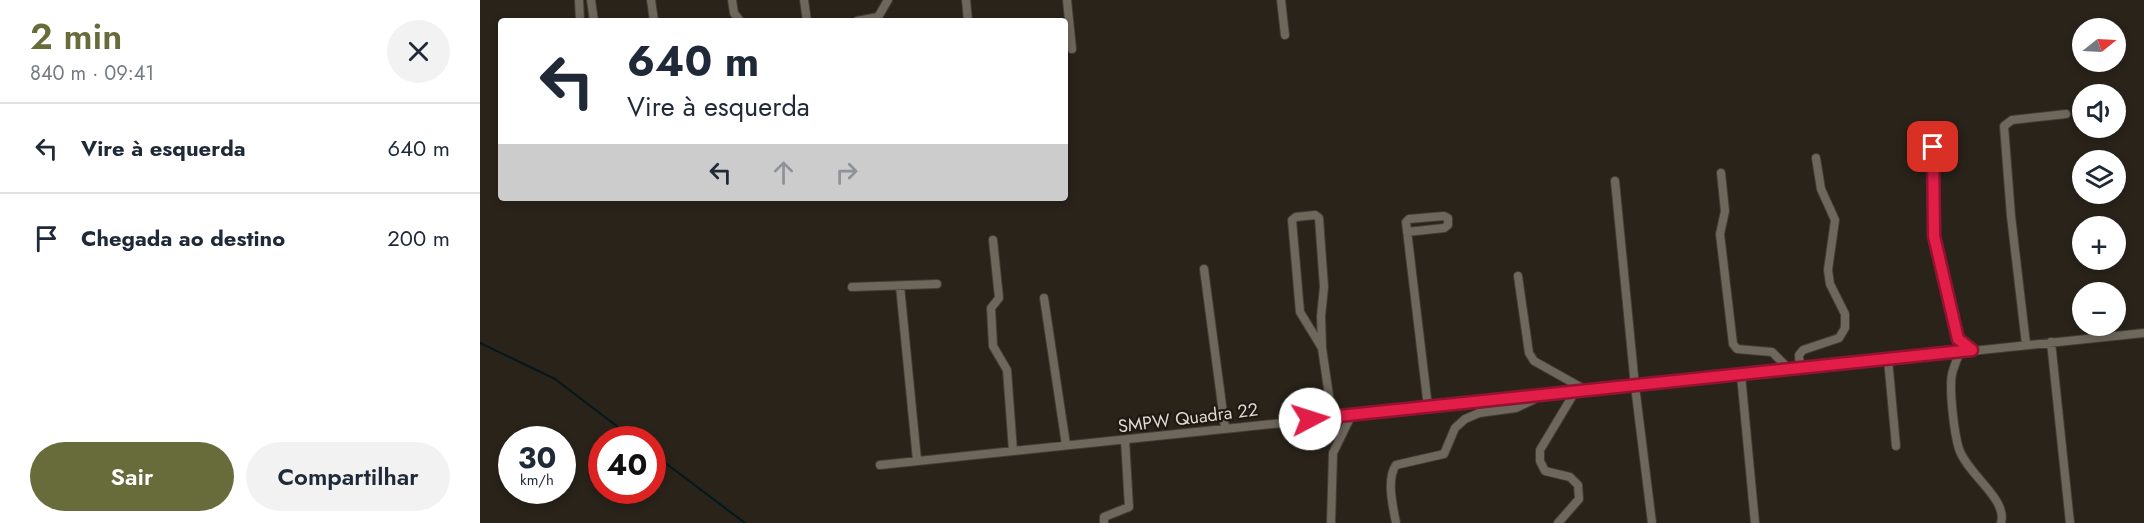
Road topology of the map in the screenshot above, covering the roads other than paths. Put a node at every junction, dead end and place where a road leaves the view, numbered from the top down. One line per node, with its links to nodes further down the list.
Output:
1 (579, 0): 10 (street)
2 (591, 0): 11 (street)
3 (651, 0): 12 (street)
4 (732, 0): 13 (street)
5 (804, 0): 14 (street)
6 (888, 0): 15 (street)
7 (966, 0): 16 (street)
8 (1067, 0): 18 (street)
9 (1281, 0): 17 (street)
10 (580, 18)
11 (594, 18)
12 (654, 18)
13 (738, 18)
14 (807, 18)
15 (872, 18)
16 (968, 18)
17 (1285, 34)
18 (1072, 49)
19 (2066, 114): 36 (street)
20 (1933, 147): 38 (street)
21 (1816, 158): 41 (street)
22 (1721, 173): 42 (street)
23 (1616, 181): 44 (street)
24 (1417, 218): 25 (street); 25 (street); 26 (street)
25 (1419, 231): 26 (street)
26 (1407, 232): 47 (street)
27 (993, 240): 54 (street)
28 (1204, 269): 50 (street)
29 (1518, 276): 45 (street)
30 (937, 284): 31 (street)
31 (900, 286): 32 (street); 55 (street)
32 (852, 287)
33 (1044, 298): 52 (street)
34 (2144, 333): 35 (street, SMPW Quadra 22)
35 (2051, 342): 36 (street, SMPW Quadra 22); 64 (street)
36 (2026, 344): 38 (street, SMPW Quadra 22)
37 (1322, 348): 37 (street); 48 (street)
38 (1972, 350): 39 (street, SMPW Quadra 22)
39 (1960, 352): 40 (street, SMPW Quadra 22); 63 (street)
40 (1888, 359): 41 (street, SMPW Quadra 22); 53 (street)
41 (1800, 368): 42 (street, SMPW Quadra 22)
42 (1790, 370): 43 (street, SMPW Quadra 22)
43 (1741, 375): 44 (street, SMPW Quadra 22); 62 (street)
44 (1635, 386): 45 (street, SMPW Quadra 22); 61 (street)
45 (1580, 390): 46 (street, SMPW Quadra 22); 60 (street)
46 (1540, 396): 47 (street, SMPW Quadra 22); 59 (street)
47 (1428, 407): 49 (street, SMPW Quadra 22)
48 (1332, 416): 49 (street, SMPW Quadra 22); 50 (street, SMPW Quadra 22)
49 (1351, 416): 58 (street)
50 (1226, 428): 51 (street, SMPW Quadra 22)
51 (1125, 440): 52 (street, SMPW Quadra 22); 57 (street)
52 (1066, 445): 54 (street, SMPW Quadra 22)
53 (1896, 446)
54 (1013, 451): 55 (street, SMPW Quadra 22)
55 (917, 460): 56 (street, SMPW Quadra 22)
56 (880, 465)
57 (1104, 523)
58 (1331, 523)
59 (1396, 523)
60 (1558, 523)
61 (1652, 523)
62 (1755, 523)
63 (2001, 523)
64 (2070, 523)

